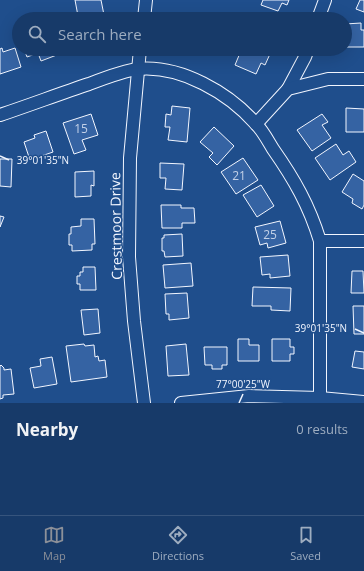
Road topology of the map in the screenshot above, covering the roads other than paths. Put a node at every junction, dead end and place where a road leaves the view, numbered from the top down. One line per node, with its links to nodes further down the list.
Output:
1 (146, 0): 3 (street)
2 (325, 0): 4 (street)
3 (145, 12)
4 (321, 12)
5 (139, 56): 7 (street, Crestmoor Drive)
6 (305, 56): 9 (street)
7 (138, 69): 10 (street); 11 (street); 16 (street, Crestmoor Drive)
8 (364, 79): 9 (street)
9 (288, 89): 11 (street)
10 (0, 115)
11 (256, 124): 12 (street)
12 (320, 241): 13 (street); 14 (street)
13 (364, 241)
14 (320, 398): 15 (street); 17 (street)
15 (364, 402)
16 (144, 403)
17 (181, 403)

